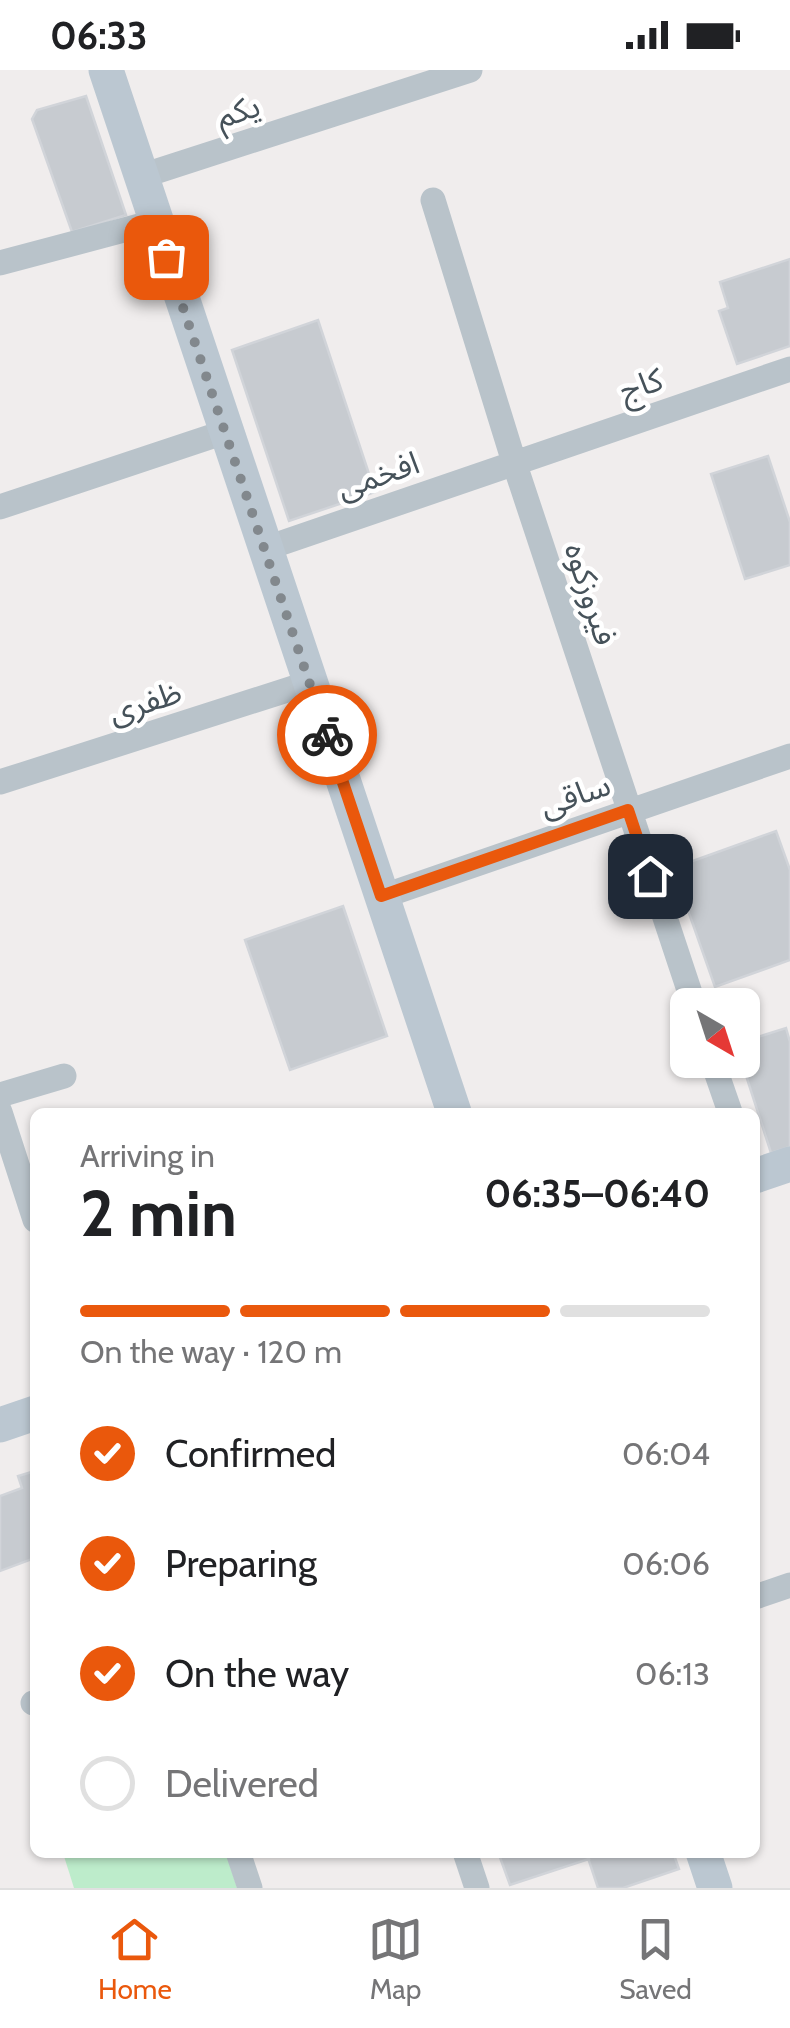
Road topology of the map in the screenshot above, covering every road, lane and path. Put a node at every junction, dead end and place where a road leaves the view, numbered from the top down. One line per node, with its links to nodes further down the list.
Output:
1 (106, 70): 4 (street)
2 (470, 70): 3 (street, یکم)
3 (397, 82): 4 (street, یکم)
4 (139, 177): 6 (street)
5 (433, 200): 10 (street, فیروزکوه)
6 (154, 222): 7 (street); 9 (street)
7 (0, 263)
8 (790, 369): 10 (street, کاج)
9 (225, 432): 11 (street); 12 (street)
10 (514, 462): 12 (street, افخمی); 16 (street, فیروزکوه)
11 (0, 507)
12 (264, 549): 13 (street)
13 (309, 683): 15 (street, ظفری); 17 (street)
14 (790, 756): 16 (street, ساقی)
15 (0, 782)
16 (628, 810): 17 (street, ساقی); 18 (street, فیروزکوه)
17 (381, 896): 22 (street)
18 (688, 988)
19 (64, 1076): 21 (street)
20 (718, 1078): 23 (street)
21 (0, 1095)
22 (453, 1108)
23 (729, 1108)
24 (0, 1112): 27 (street)
25 (790, 1164): 26 (street)
26 (760, 1174)
27 (30, 1205)
28 (30, 1415): 29 (street)
29 (0, 1425)
30 (790, 1585): 31 (street)
31 (760, 1595)
32 (240, 1858): 35 (street)
33 (467, 1858): 36 (street)
34 (704, 1858): 37 (street)
35 (250, 1888)
36 (477, 1888)
37 (714, 1888)

